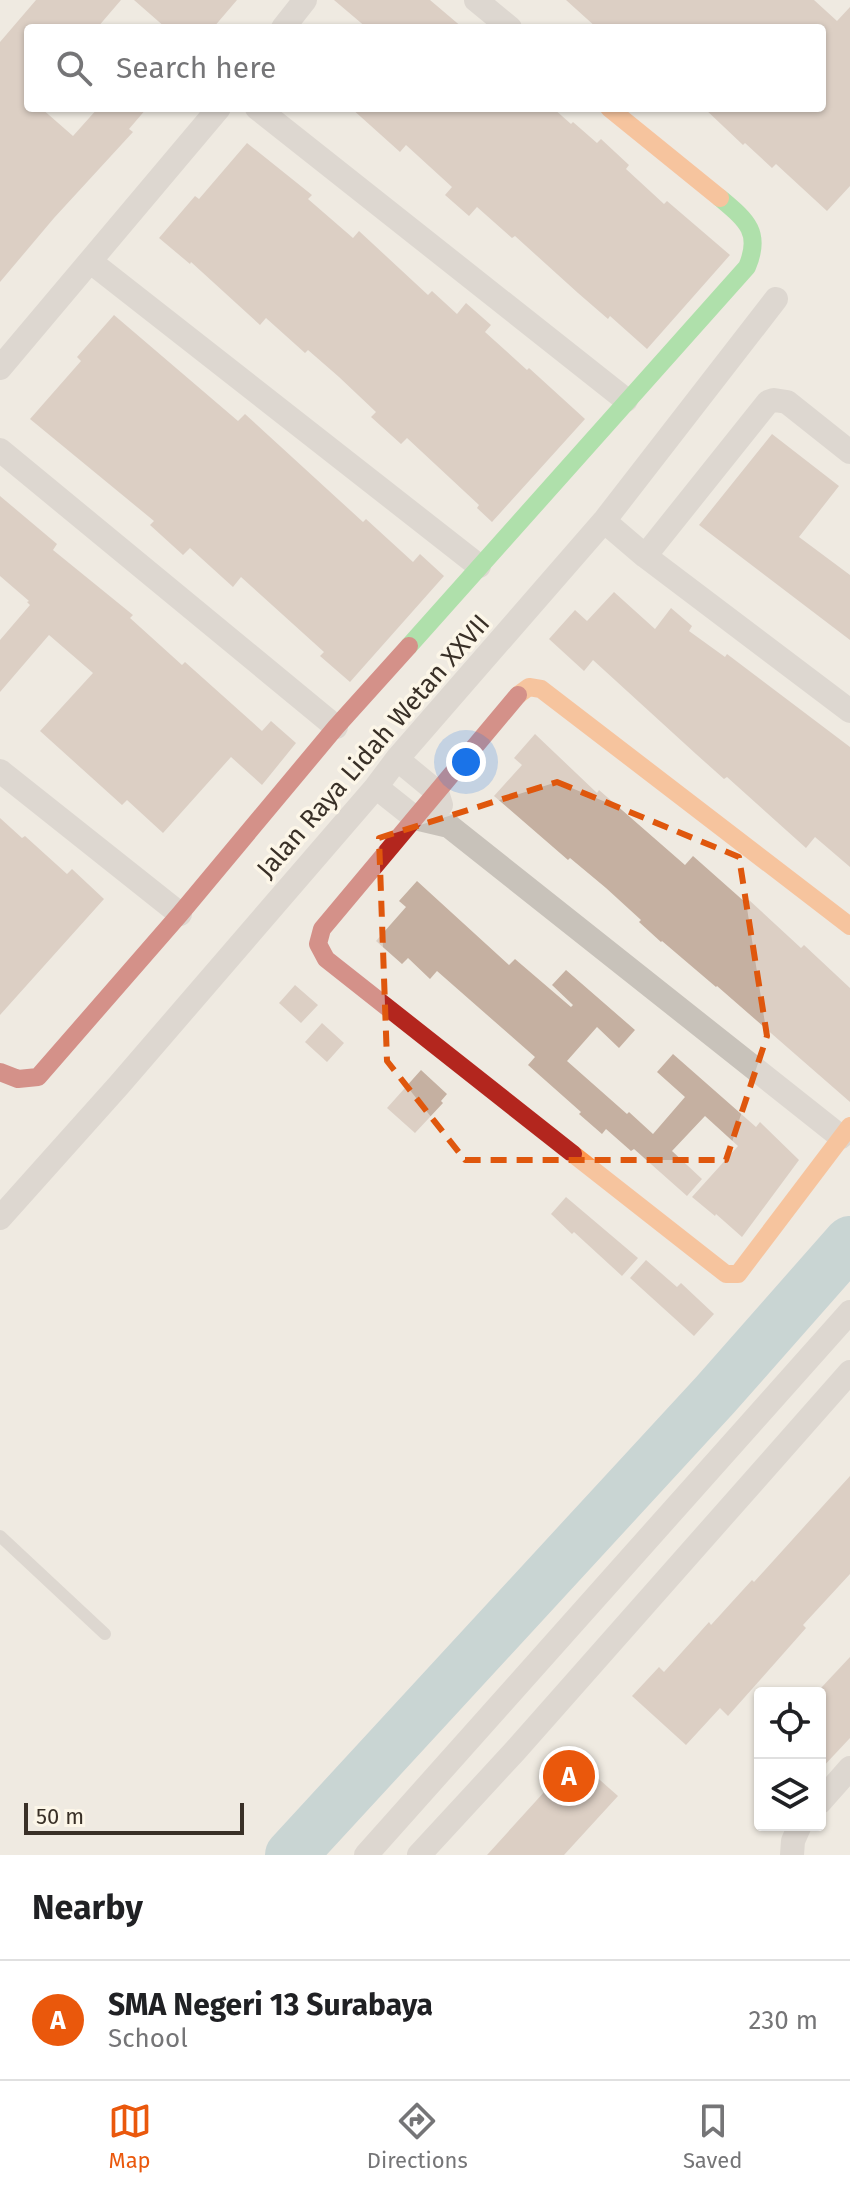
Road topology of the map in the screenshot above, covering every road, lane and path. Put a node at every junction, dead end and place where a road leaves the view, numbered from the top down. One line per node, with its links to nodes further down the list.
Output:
1 (305, 0): 3 (street)
2 (476, 0): 4 (street)
3 (286, 24)
4 (505, 24)
5 (216, 112): 8 (street)
6 (262, 112): 11 (street)
7 (614, 112): 11 (street)
8 (91, 262): 10 (street); 16 (street)
9 (776, 299): 14 (street, Jalan Raya Lidah Wetan XXVII)
10 (0, 368)
11 (626, 400): 16 (street)
12 (0, 450): 18 (street)
13 (850, 452): 15 (street)
14 (604, 521): 15 (street); 19 (street, Jalan Raya Lidah Wetan XXVII)
15 (645, 556): 17 (street)
16 (479, 566): 18 (street)
17 (850, 711)
18 (336, 727): 25 (street)
19 (397, 759): 21 (street, Jalan Raya Lidah Wetan XXVII); 22 (street)
20 (0, 771): 25 (street)
21 (376, 787): 23 (street); 29 (street, Jalan Raya Lidah Wetan XXVII)
22 (437, 792): 23 (street); 24 (street); 26 (street)
23 (415, 818): 24 (street); 28 (street)
24 (449, 826): 28 (street)
25 (180, 914): 27 (street)
26 (850, 926)
27 (0, 1072)
28 (846, 1132)
29 (0, 1218)
30 (850, 1312): 34 (street)
31 (850, 1372): 35 (street)
32 (0, 1536): 33 (lane)
33 (105, 1634)
34 (485, 1723): 35 (street); 39 (street)
35 (515, 1751): 40 (street)
36 (850, 1768): 37 (street)
37 (826, 1795)
38 (797, 1831): 41 (street)
39 (366, 1855)
40 (419, 1855)
41 (792, 1855)

